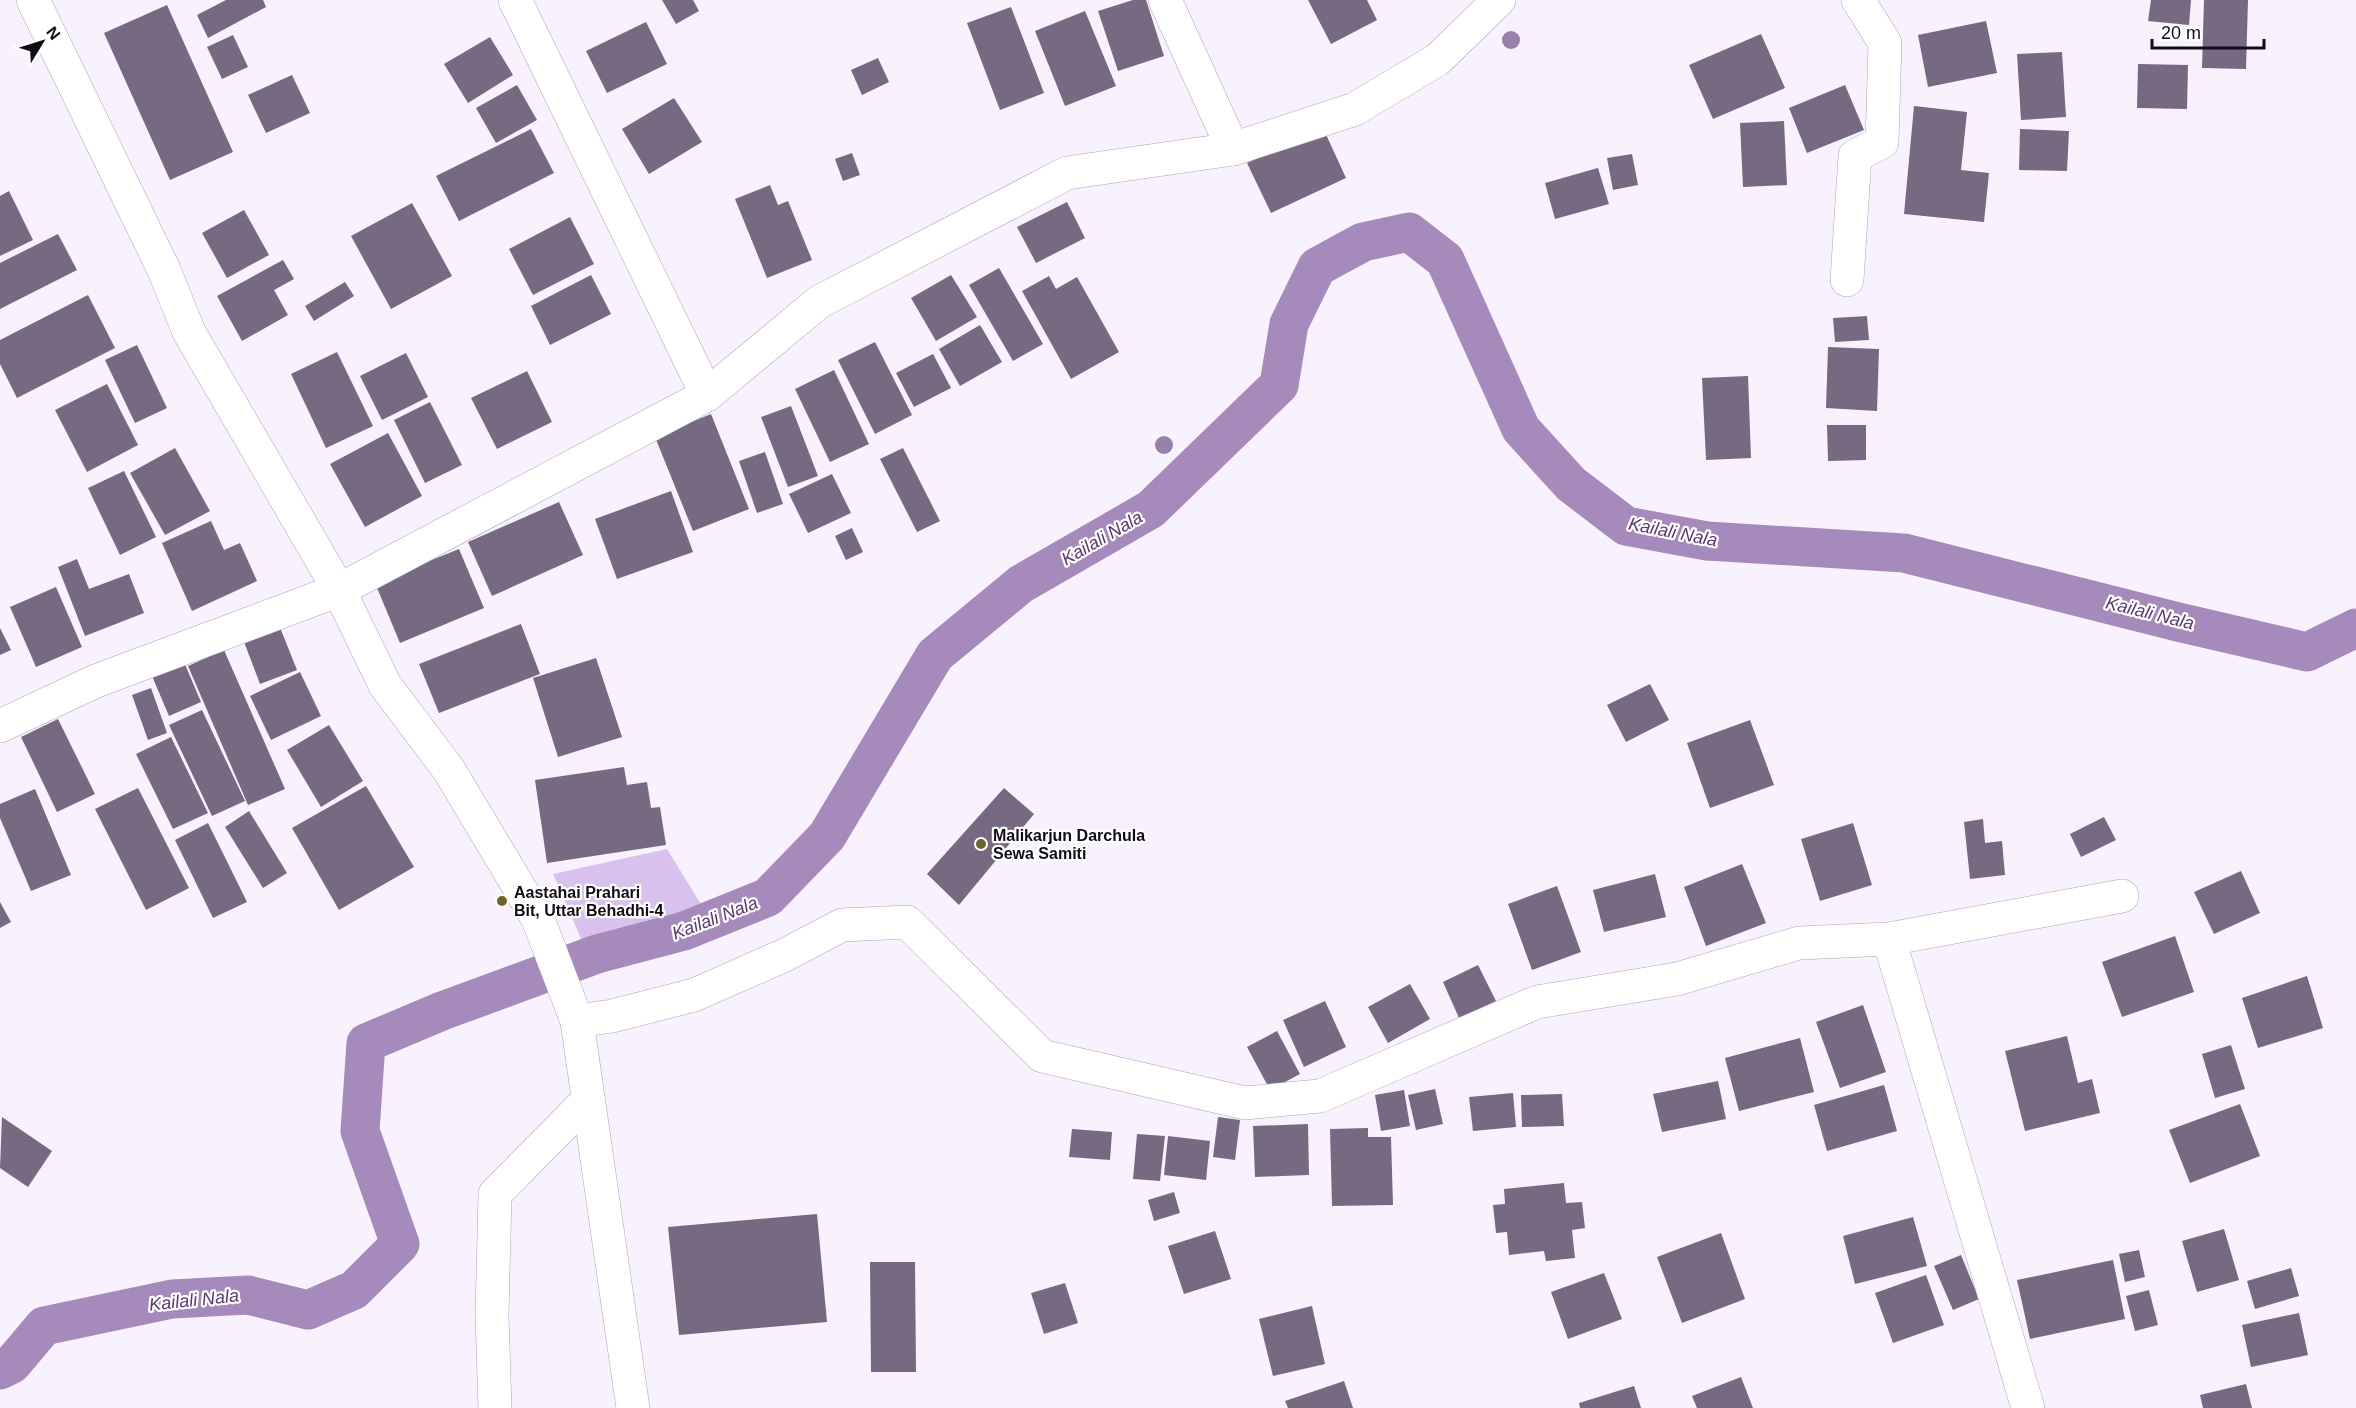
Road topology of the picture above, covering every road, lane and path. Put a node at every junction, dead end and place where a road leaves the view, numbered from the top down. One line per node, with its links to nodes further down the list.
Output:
1 (33, 0): 9 (street)
2 (515, 0): 8 (street)
3 (1165, 0): 6 (street)
4 (1499, 0): 6 (street)
5 (1858, 0): 7 (street)
6 (1233, 149): 8 (street)
7 (1847, 280)
8 (706, 395): 9 (street)
9 (339, 590): 10 (street); 13 (street)
10 (0, 726)
11 (2122, 896): 12 (street)
12 (1889, 939): 13 (street); 17 (street)
13 (576, 1018): 14 (street)
14 (588, 1100): 15 (street); 16 (street)
15 (495, 1408)
16 (633, 1408)
17 (2028, 1408)

